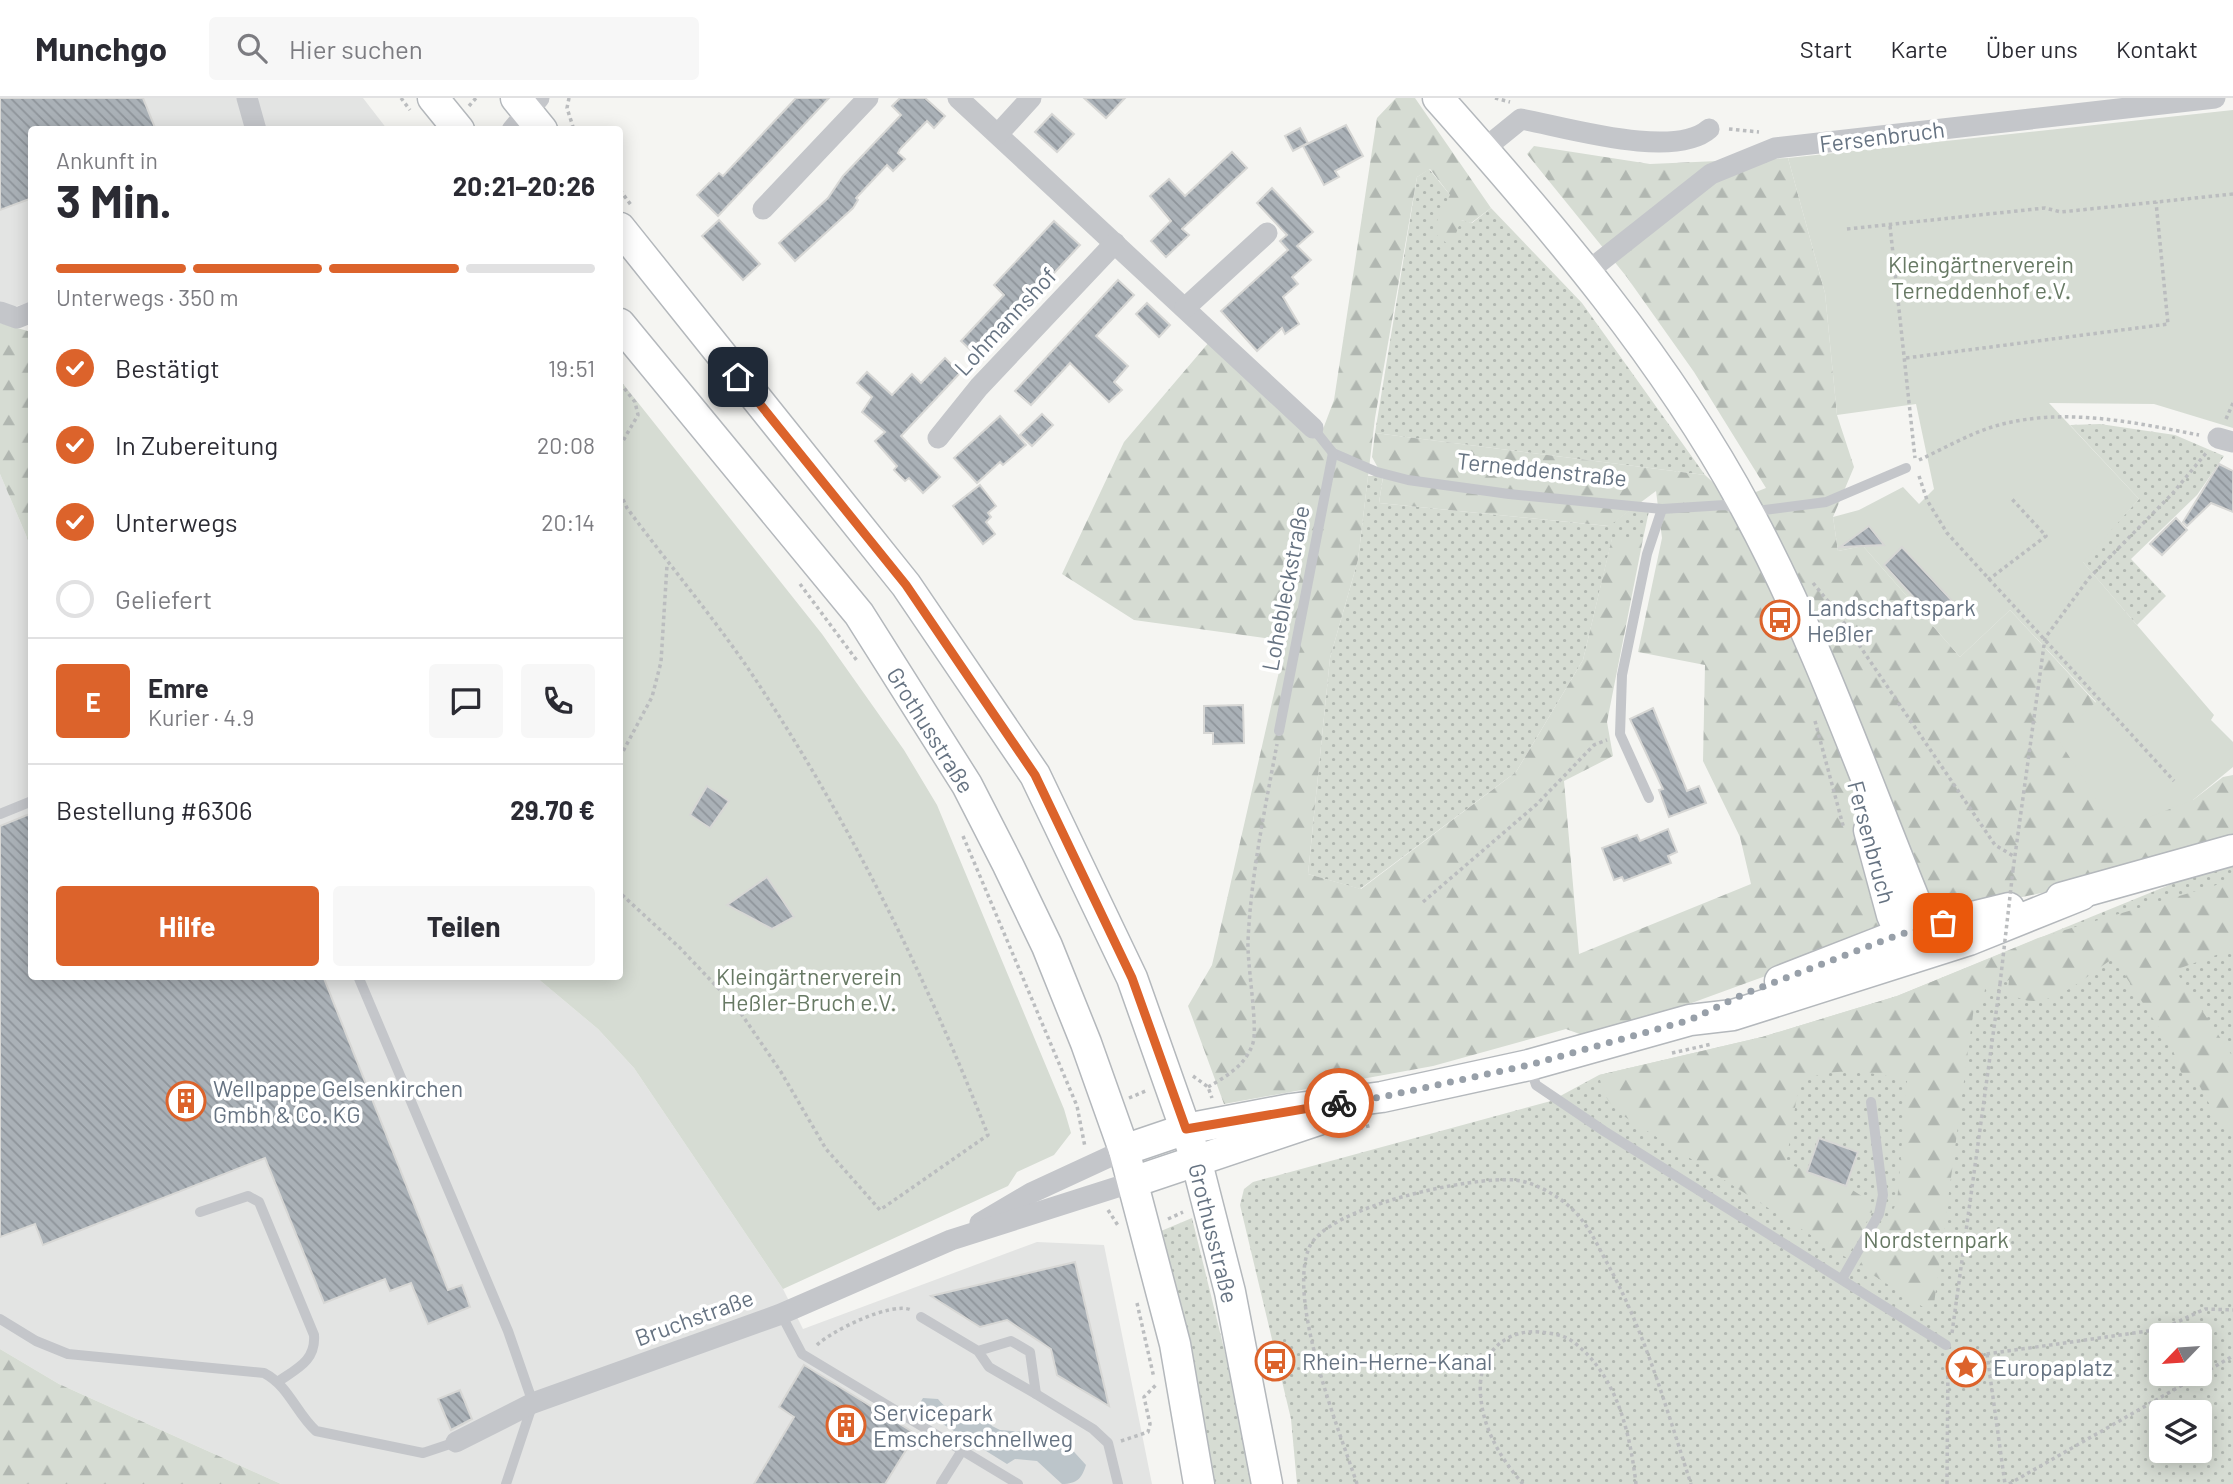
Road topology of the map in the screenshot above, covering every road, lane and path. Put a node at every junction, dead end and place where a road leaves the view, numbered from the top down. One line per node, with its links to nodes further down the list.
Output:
1 (247, 98): 12 (street)
2 (433, 98): 11 (main road)
3 (476, 98): 11 (path)
4 (569, 98): 13 (path)
5 (868, 98): 19 (street)
6 (958, 98): 15 (street)
7 (1031, 98): 15 (street)
8 (1438, 98): 16 (main road, Fersenbruch)
9 (2215, 98): 10 (street, Fersenbruch)
10 (2072, 106): 25 (street, Fersenbruch)
11 (463, 118)
12 (255, 126)
13 (573, 126)
14 (1709, 129): 16 (street)
15 (998, 134): 24 (street)
16 (1484, 149): 25 (main road, Fersenbruch)
17 (2233, 194): 18 (path)
18 (2157, 202): 20 (path); 30 (path)
19 (763, 209)
20 (1890, 226): 21 (path); 30 (path)
21 (1847, 229)
22 (623, 232): 71 (main road, Grothusstraße)
23 (1266, 233): 26 (street)
24 (1115, 243): 26 (street); 36 (street, Lohmannshof)
25 (1587, 272): 44 (main road, Fersenbruch)
26 (1185, 309): 35 (street)
27 (0, 312): 28 (street)
28 (28, 313)
29 (623, 328): 72 (main road, Grothusstraße)
30 (1906, 358): 33 (path)
31 (623, 387): 38 (path)
32 (2233, 403): 37 (path)
33 (1913, 422): 34 (path); 40 (path)
34 (1905, 424)
35 (1313, 428): 39 (lane)
36 (938, 438)
37 (2226, 440): 40 (path); 49 (path)
38 (623, 441)
39 (1333, 453): 43 (lane, Terneddenstraße); 52 (lane, Lohebleckstraße)
40 (1911, 464): 44 (lane, Terneddenstraße); 48 (path)
41 (2011, 498): 48 (path)
42 (623, 499): 45 (path)
43 (1662, 509): 44 (lane, Terneddenstraße); 53 (lane)
44 (1749, 512): 51 (main road, Fersenbruch)
45 (667, 563): 54 (path); 63 (path)
46 (1806, 575): 62 (path)
47 (796, 579): 50 (path)
48 (1988, 580): 49 (path)
49 (2045, 638): 55 (path); 62 (path)
50 (861, 666)
51 (1826, 715): 59 (path); 65 (main road, Fersenbruch)
52 (1279, 731): 68 (path)
53 (1620, 734): 56 (lane); 64 (path)
54 (623, 751)
55 (2174, 781)
56 (1649, 798)
57 (28, 803): 58 (lane)
58 (0, 814)
59 (1845, 830)
60 (963, 835): 73 (path)
61 (2233, 850): 65 (main road)
62 (2015, 857): 85 (path, bridge)
63 (623, 896)
64 (1423, 902)
65 (1910, 940): 67 (main road)
66 (360, 980): 94 (lane)
67 (1529, 1065): 69 (main road); 80 (lane)
68 (1208, 1087)
69 (1382, 1097): 71 (main road); 74 (main road)
70 (1871, 1102): 80 (lane)
71 (1186, 1129): 72 (main road); 74 (main road, Grothusstraße)
72 (1124, 1150): 75 (main road, Grothusstraße); 79 (street, Bruchstraße)
73 (1087, 1154)
74 (1196, 1160): 75 (main road); 103 (main road, Grothusstraße)
75 (1133, 1182): 79 (street, Bruchstraße); 102 (main road, Grothusstraße)
76 (1190, 1209): 78 (path)
77 (200, 1212): 91 (lane)
78 (1159, 1223)
79 (951, 1240): 82 (street, Bruchstraße)
80 (1842, 1279): 85 (lane)
81 (2233, 1310): 87 (path)
82 (780, 1314): 89 (lane); 94 (street, Bruchstraße)
83 (921, 1317): 86 (lane); 89 (path)
84 (0, 1319): 91 (lane)
85 (1946, 1345): 90 (path)
86 (978, 1351): 93 (lane); 93 (lane)
87 (1987, 1354): 90 (path); 109 (path)
88 (2233, 1356): 109 (path)
89 (811, 1360): 97 (lane)
90 (1948, 1360): 108 (path)
91 (279, 1381): 96 (lane)
92 (1156, 1386): 95 (path)
93 (1036, 1394): 101 (lane)
94 (533, 1403): 96 (street, Bruchstraße); 98 (lane)
95 (1127, 1440)
96 (456, 1442)
97 (963, 1450): 99 (lane); 100 (lane)
98 (506, 1484)
99 (941, 1484)
100 (1018, 1484)
101 (1118, 1484)
102 (1199, 1484)
103 (1267, 1484)
104 (1357, 1484): 107 (path)
105 (1523, 1484): 106 (path)
106 (1636, 1484)
107 (1691, 1484)
108 (1947, 1484)
109 (2007, 1484)

